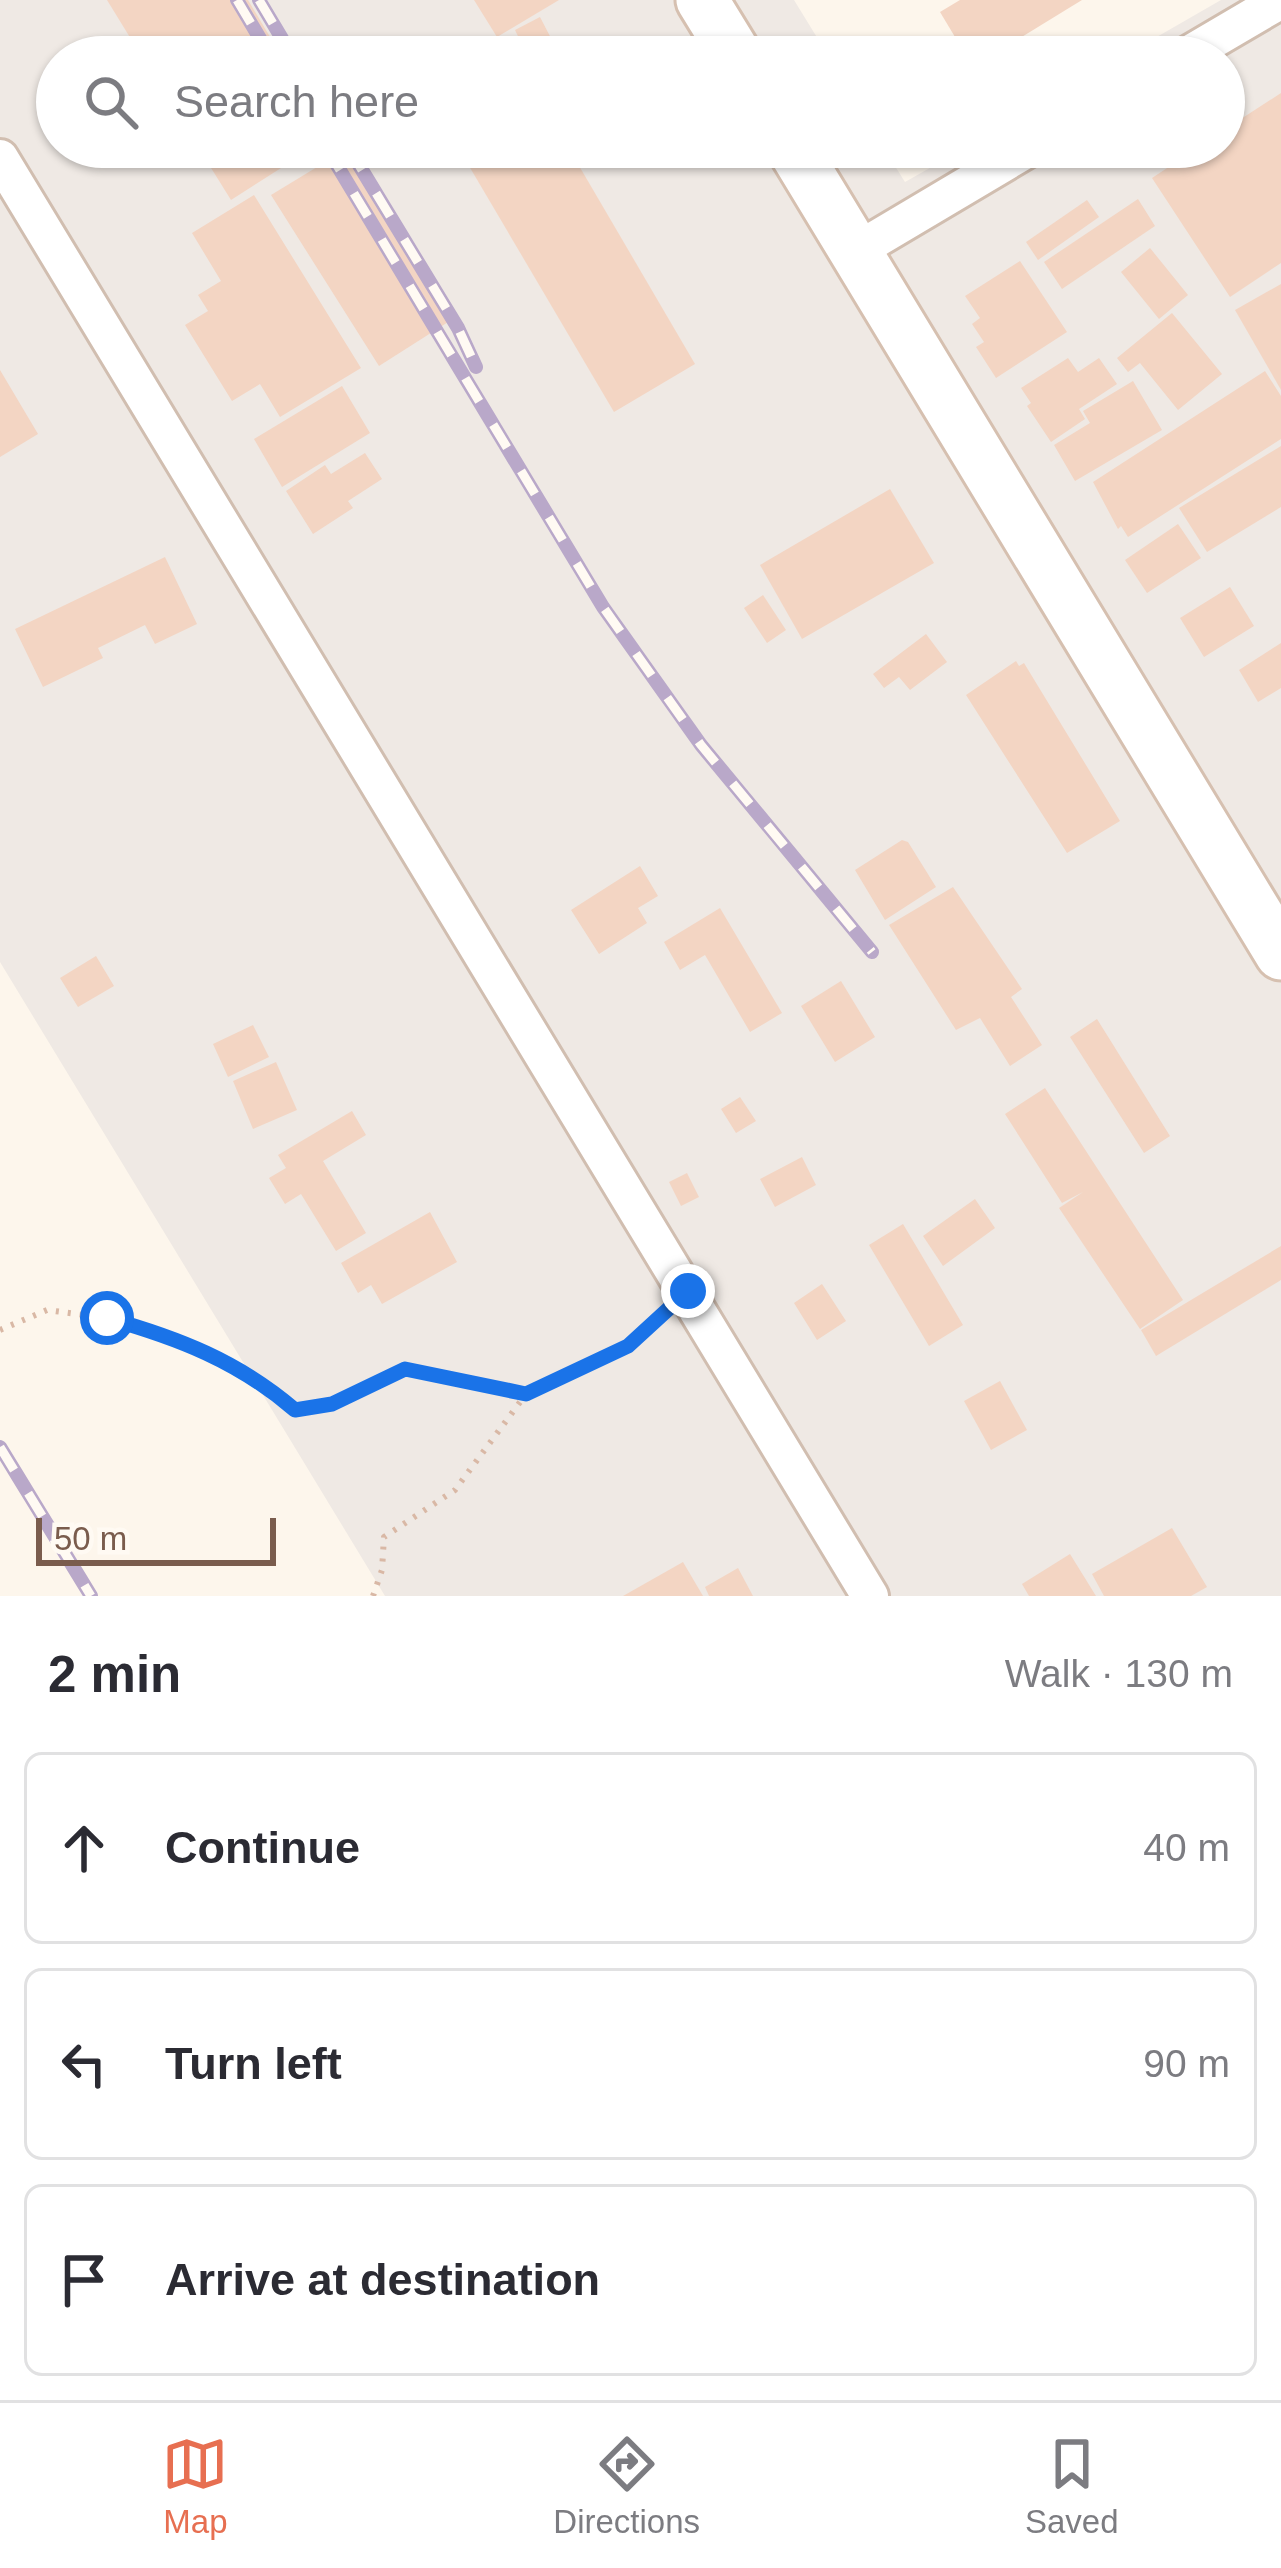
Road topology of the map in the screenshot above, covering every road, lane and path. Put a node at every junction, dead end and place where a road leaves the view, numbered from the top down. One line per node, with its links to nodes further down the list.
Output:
1 (702, 0): 3 (main road)
2 (1281, 0): 4 (street)
3 (724, 36)
4 (1220, 36)
5 (0, 158): 10 (street)
6 (805, 168): 8 (main road)
7 (995, 168): 8 (street)
8 (856, 250): 9 (main road)
9 (1281, 954)
10 (688, 1291): 12 (path); 14 (street)
11 (0, 1330): 12 (path)
12 (526, 1394): 13 (path)
13 (373, 1596)
14 (870, 1596)

